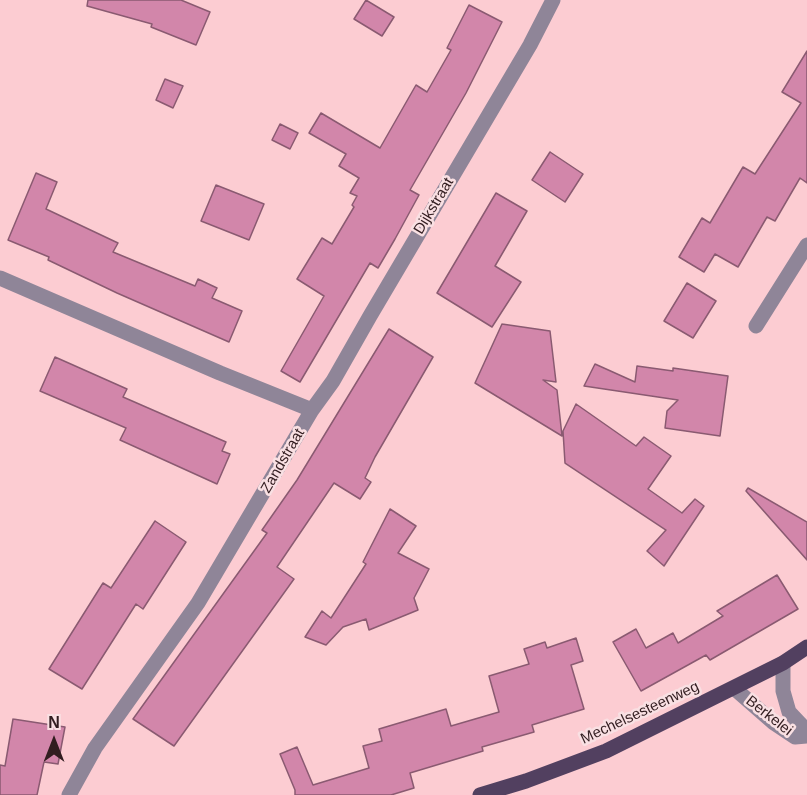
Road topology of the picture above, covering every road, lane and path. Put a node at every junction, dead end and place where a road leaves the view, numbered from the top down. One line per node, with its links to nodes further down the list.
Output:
1 (553, 0): 5 (street, Dijkstraat)
2 (807, 246): 4 (street)
3 (0, 278): 5 (street, Zandstraat)
4 (756, 326)
5 (312, 410): 11 (street, Zandstraat)
6 (807, 647): 7 (main road, Mechelsesteenweg)
7 (783, 663): 8 (main road, Mechelsesteenweg); 9 (street, Berkelei)
8 (735, 688): 10 (street, Berkelei); 12 (main road, Mechelsesteenweg)
9 (807, 731)
10 (807, 736)
11 (69, 795)
12 (480, 795)

